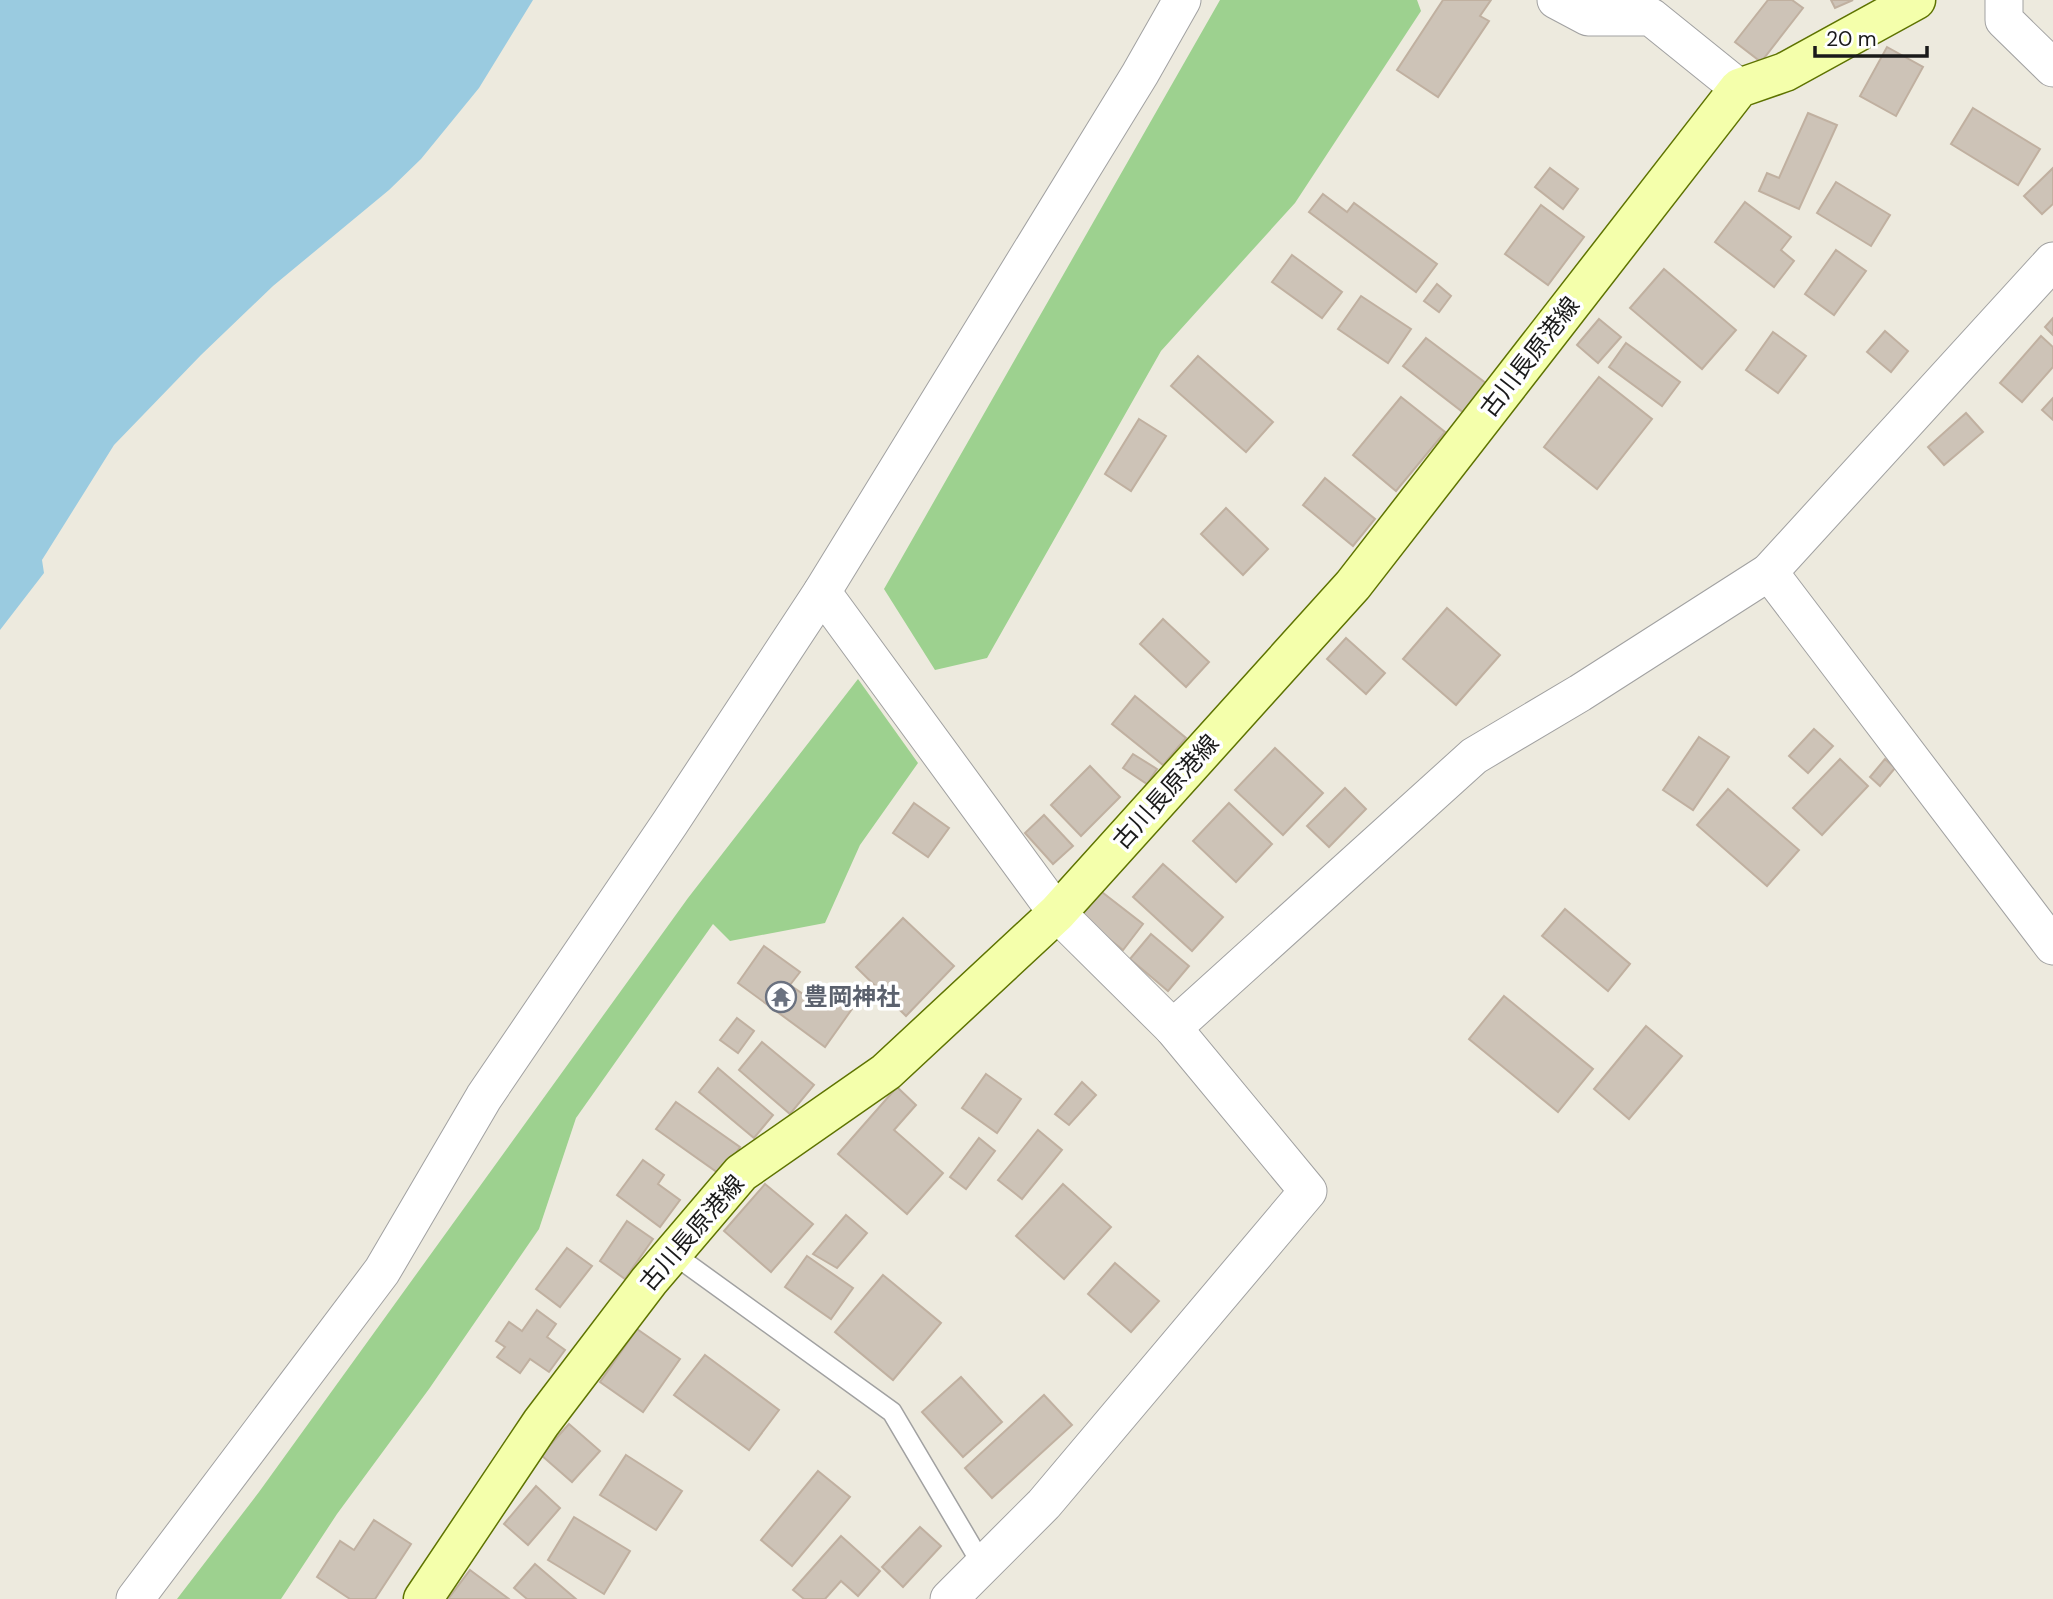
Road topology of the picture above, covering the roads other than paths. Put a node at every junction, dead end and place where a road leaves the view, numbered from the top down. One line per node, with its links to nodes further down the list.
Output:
1 (1182, 0): 9 (street)
2 (1556, 0): 6 (street)
3 (1916, 0): 6 (main road)
4 (2004, 0): 5 (street)
5 (2053, 68)
6 (1740, 88): 10 (main road, 古川長原港線)
7 (2053, 261): 8 (street)
8 (1769, 572): 11 (street); 12 (street)
9 (822, 592): 10 (street); 15 (street)
10 (1057, 913): 12 (street); 13 (main road, 古川長原港線)
11 (2053, 946)
12 (1173, 1028): 14 (street)
13 (672, 1253): 14 (lane); 16 (main road, 古川長原港線)
14 (982, 1566): 17 (street)
15 (135, 1599)
16 (423, 1599)
17 (951, 1599)

